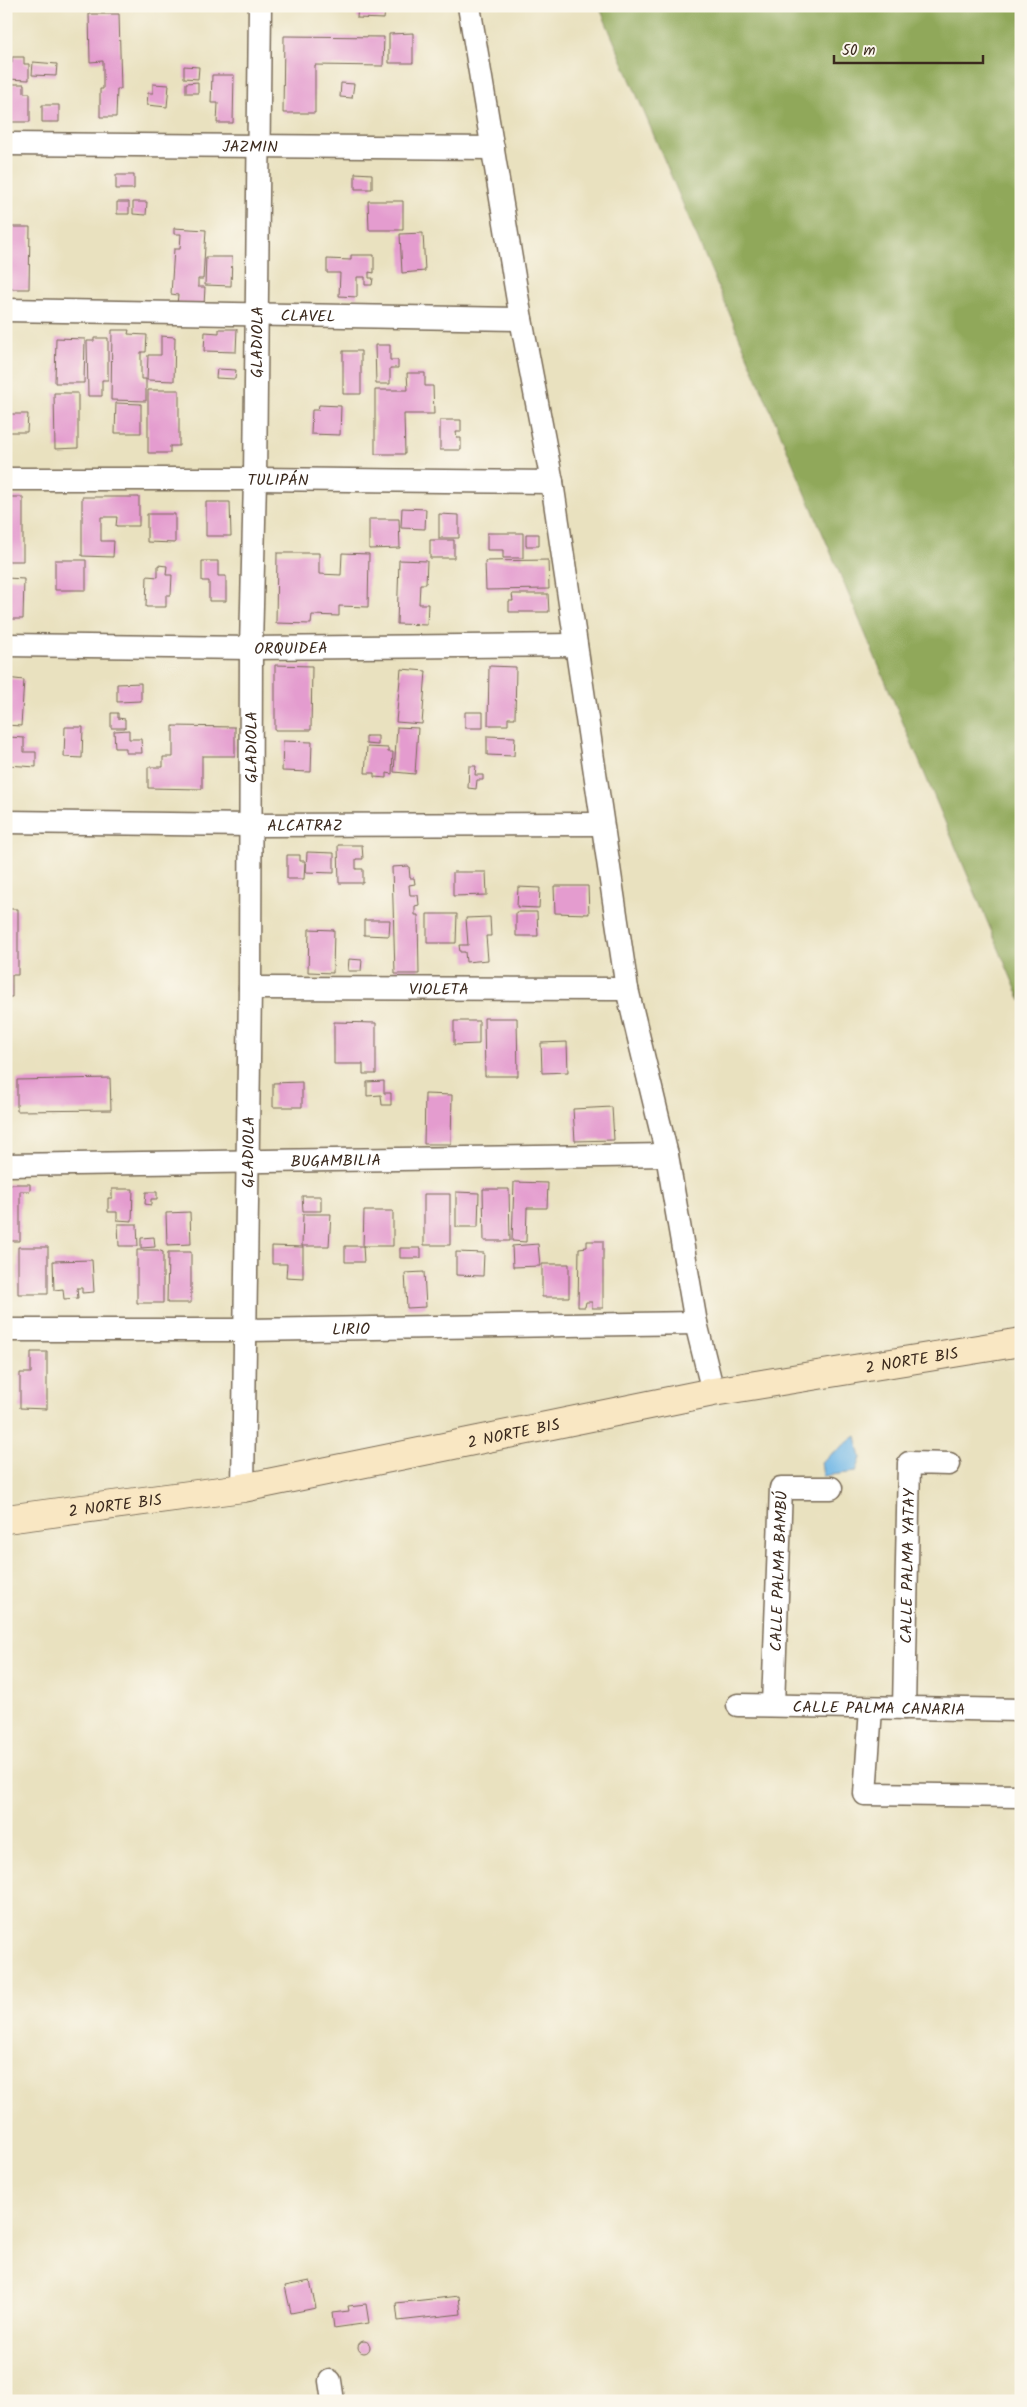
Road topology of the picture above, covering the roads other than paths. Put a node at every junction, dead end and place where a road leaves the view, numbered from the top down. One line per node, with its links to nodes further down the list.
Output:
1 (260, 6): 4 (street, GLADIOLA)
2 (469, 6): 5 (street)
3 (6, 144): 4 (street, JAZMIN)
4 (260, 145): 5 (street, JAZMIN); 7 (street, GLADIOLA)
5 (493, 148): 8 (street)
6 (6, 310): 7 (street, CLAVEL)
7 (256, 315): 8 (street, CLAVEL); 10 (street, GLADIOLA)
8 (521, 318): 11 (street)
9 (6, 479): 10 (street, TULIPÁN)
10 (256, 479): 11 (street, TULIPÁN); 14 (street, GLADIOLA)
11 (552, 482): 13 (street)
12 (6, 645): 14 (street, ORQUIDEA)
13 (576, 645): 14 (street, ORQUIDEA); 16 (street)
14 (251, 648): 17 (street, GLADIOLA)
15 (6, 822): 17 (street, ALCATRAZ)
16 (602, 824): 17 (street, ALCATRAZ); 19 (street)
17 (251, 826): 18 (street, GLADIOLA)
18 (250, 988): 19 (street, VIOLETA); 21 (street, GLADIOLA)
19 (627, 989): 20 (street)
20 (667, 1155): 21 (street, BUGAMBILIA); 23 (street)
21 (248, 1162): 22 (street, BUGAMBILIA); 25 (street, GLADIOLA)
22 (6, 1165)
23 (696, 1323): 25 (street, LIRIO); 27 (street)
24 (6, 1330): 25 (street, LIRIO)
25 (247, 1330): 29 (street, GLADIOLA)
26 (1021, 1342): 27 (street, 2 NORTE BIS)
27 (713, 1392): 29 (street, 2 NORTE BIS)
28 (949, 1464): 34 (street, CALLE PALMA YATAY)
29 (243, 1488): 31 (street, 2 NORTE BIS)
30 (832, 1488): 33 (street, CALLE PALMA BAMBÚ)
31 (6, 1519)
32 (738, 1705): 33 (street, CALLE PALMA CANARIA)
33 (773, 1706): 35 (street, CALLE PALMA CANARIA)
34 (904, 1708): 35 (street, CALLE PALMA CANARIA); 36 (street, CALLE PALMA CANARIA)
35 (870, 1709): 37 (street)
36 (1021, 1710)
37 (1021, 1796)

